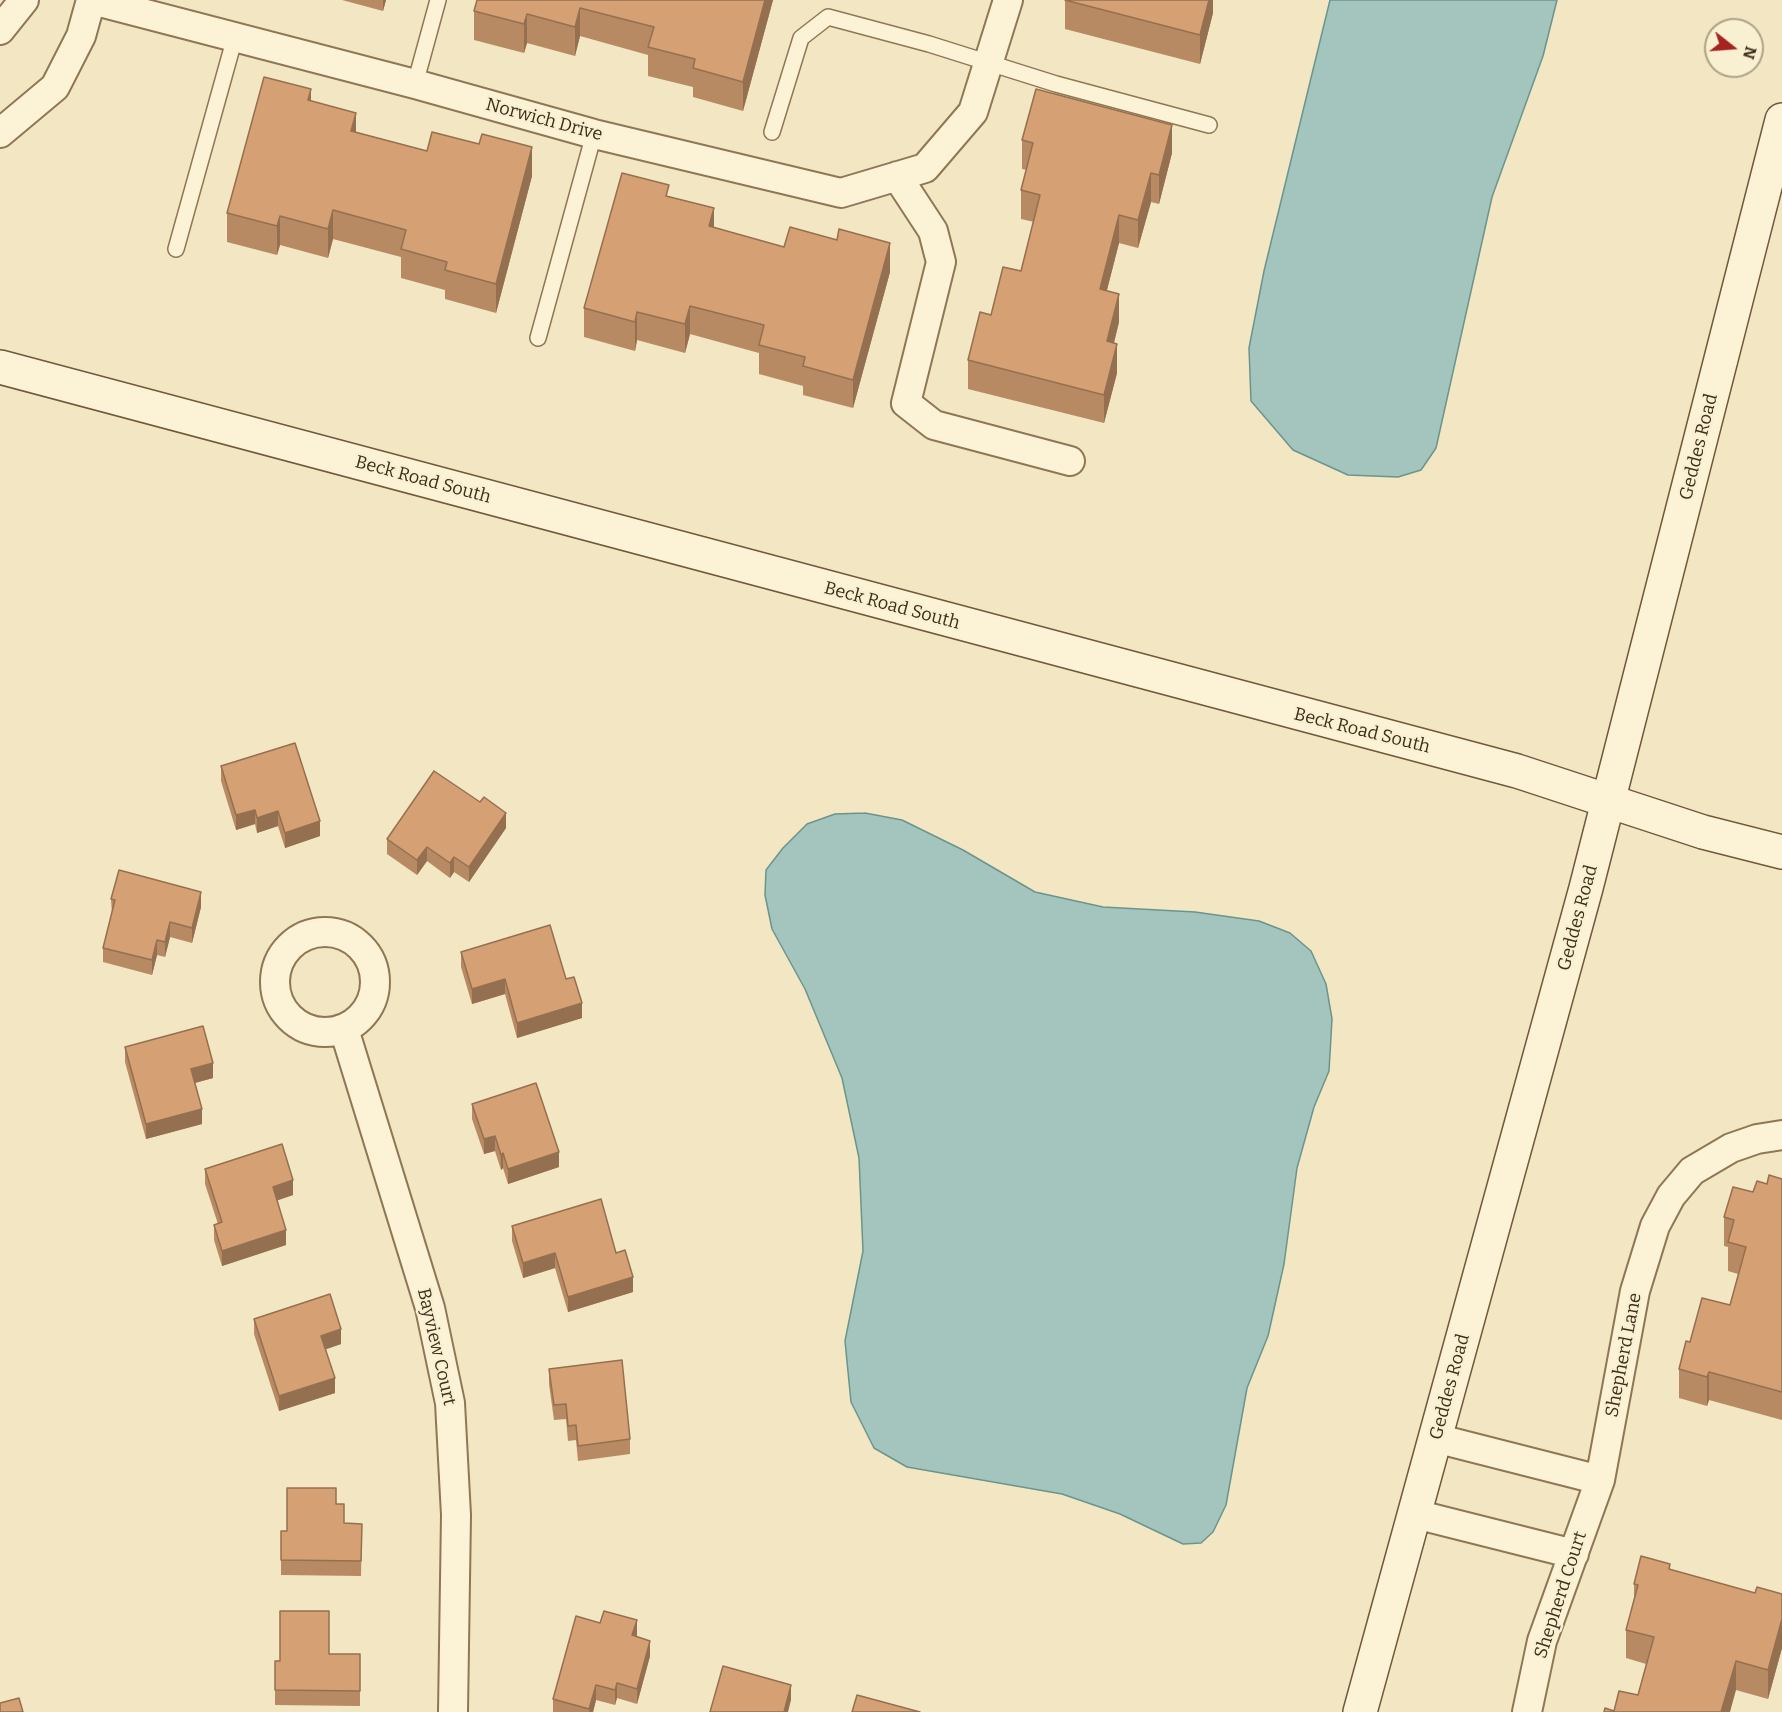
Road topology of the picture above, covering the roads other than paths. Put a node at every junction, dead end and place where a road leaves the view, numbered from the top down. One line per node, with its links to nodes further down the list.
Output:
1 (24, 0): 5 (street)
2 (91, 0): 6 (street, Norwich Drive); 12 (street)
3 (438, 0): 8 (lane)
4 (1008, 0): 7 (street)
5 (0, 30)
6 (235, 37): 8 (street, Norwich Drive); 15 (lane)
7 (990, 64): 10 (lane); 11 (lane); 14 (street, Norwich Drive)
8 (415, 84): 13 (street, Norwich Drive)
9 (1782, 120): 19 (main road, Geddes Road)
10 (1209, 125)
11 (772, 132)
12 (0, 133)
13 (594, 134): 14 (street, Norwich Drive); 16 (lane)
14 (897, 176): 18 (street)
15 (176, 249)
16 (538, 338)
17 (0, 367): 19 (main road, Beck Road South)
18 (1070, 461)
19 (1610, 800): 20 (main road, Beck Road South); 23 (main road, Geddes Road)
20 (1782, 852)
21 (344, 1029): 27 (street, Bayview Court)
22 (1782, 1135): 24 (street, Shepherd Lane)
23 (1435, 1438): 24 (street); 25 (main road, Geddes Road)
24 (1600, 1480): 26 (street, Shepherd Court)
25 (1415, 1514): 26 (street); 28 (main road, Geddes Road)
26 (1574, 1554): 29 (street, Shepherd Court)
27 (453, 1712)
28 (1360, 1712)
29 (1527, 1712)

